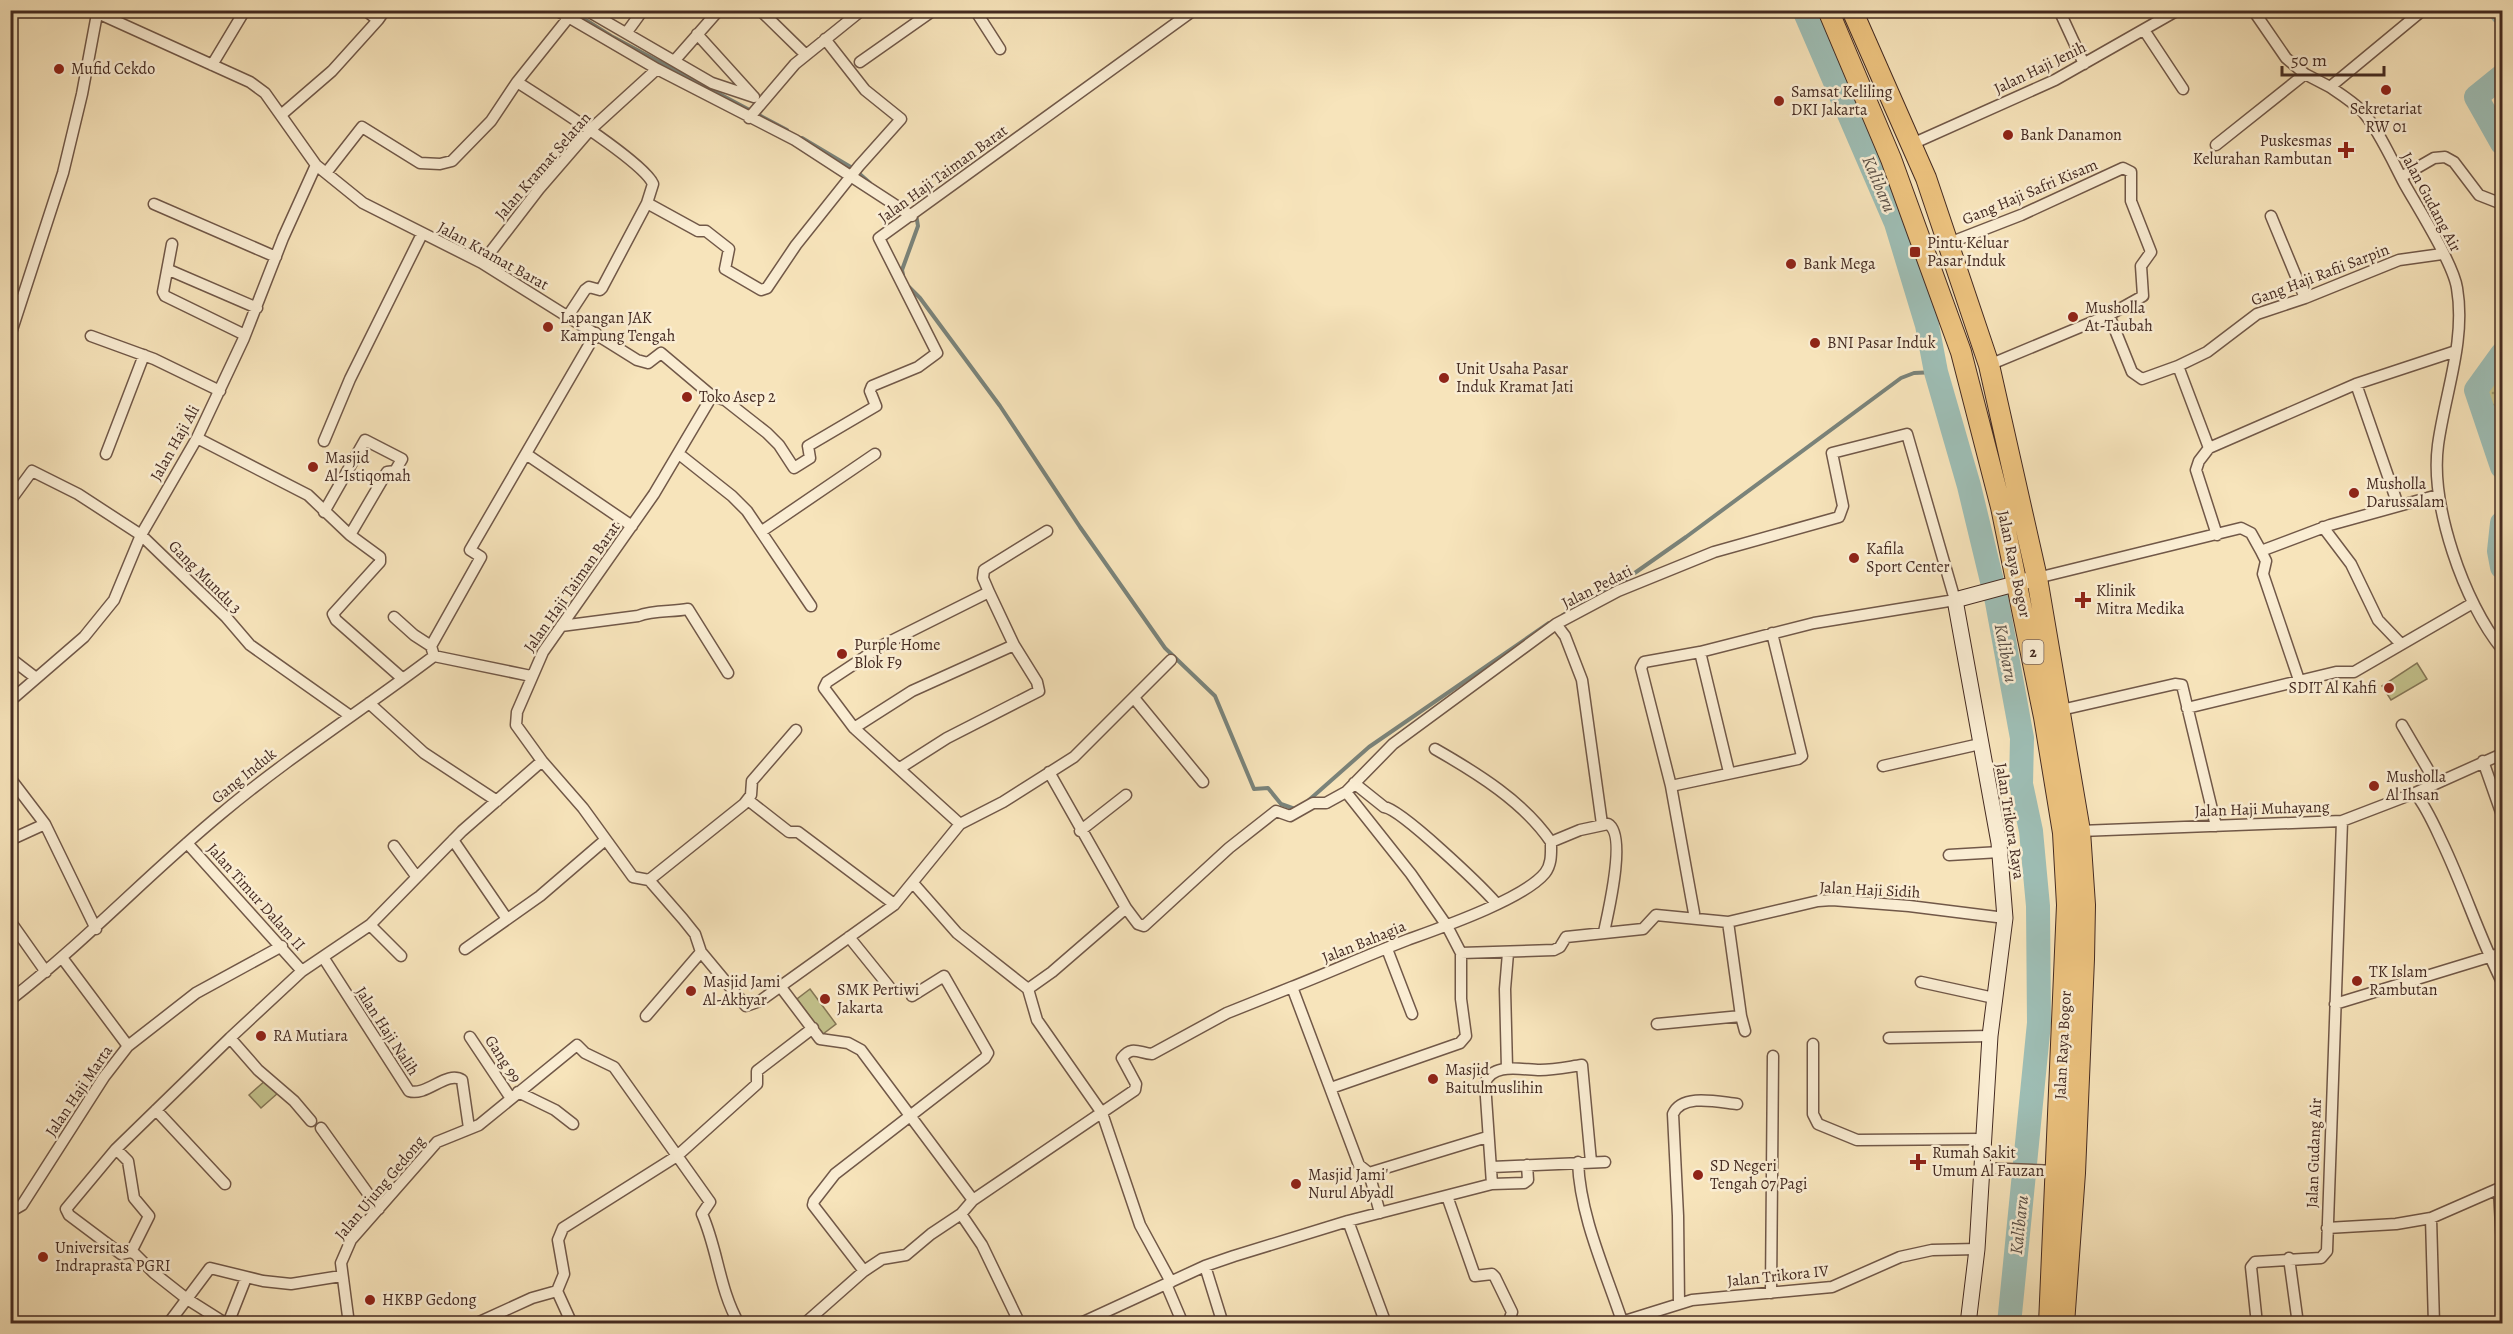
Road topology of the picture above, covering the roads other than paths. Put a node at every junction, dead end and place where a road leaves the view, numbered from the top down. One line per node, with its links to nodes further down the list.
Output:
1 (245, 10): 32 (street)
2 (365, 10): 22 (street)
3 (386, 10): 22 (street)
4 (556, 10): 21 (street)
5 (586, 10): 24 (street)
6 (643, 10): 24 (street)
7 (719, 10): 25 (street)
8 (760, 10): 28 (street)
9 (862, 10): 26 (street)
10 (934, 10): 30 (street)
11 (975, 10): 27 (street)
12 (1828, 10): 95 (highway, Jalan Raya Bogor / 2)
13 (1852, 10): 41 (highway, Jalan Raya Bogor / 2)
14 (2059, 10): 31 (street)
15 (2178, 10): 23 (street, Jalan Haji Jenih)
16 (2253, 10): 34 (street)
17 (2423, 10): 36 (street)
18 (1193, 11): 50 (street, Jalan Haji Taiman Barat)
19 (94, 12): 20 (street, Jalan Kramat Barat); 65 (street)
20 (114, 15): 32 (street, Jalan Kramat Barat)
21 (569, 17): 33 (street); 35 (street)
22 (378, 20): 39 (street)
23 (2144, 30): 31 (street, Jalan Haji Jenih); 37 (street)
24 (627, 32): 29 (street)
25 (697, 34): 29 (street); 38 (street)
26 (825, 39): 28 (street); 44 (street)
27 (1000, 49)
28 (806, 55): 38 (street)
29 (675, 60): 38 (street)
30 (860, 62)
31 (2084, 64): 41 (street, Jalan Haji Jenih)
32 (212, 65): 39 (street, Jalan Kramat Barat)
33 (657, 69): 38 (street); 40 (street, Jalan Kramat Selatan)
34 (2305, 74): 36 (street); 42 (street)
35 (517, 82): 40 (street); 45 (street)
36 (2330, 87): 46 (street, Jalan Gudang Air)
37 (2183, 89)
38 (754, 108): 44 (street)
39 (281, 115): 43 (street, Jalan Kramat Barat)
40 (590, 130): 47 (street); 57 (street, Jalan Kramat Selatan)
41 (1912, 144): 53 (highway, Jalan Raya Bogor / 2)
42 (2216, 145)
43 (316, 165): 45 (street, Jalan Kramat Barat); 56 (street, Jalan Haji Ali)
44 (855, 172): 47 (street); 50 (street)
45 (326, 173): 52 (street, Jalan Kramat Barat)
46 (2401, 177): 49 (street); 55 (street, Jalan Gudang Air)
47 (647, 203): 62 (street)
48 (154, 204): 56 (street)
49 (2502, 204)
50 (914, 214): 73 (street, Jalan Haji Taiman Barat)
51 (2271, 216): 59 (street)
52 (422, 234): 57 (street, Jalan Kramat Barat); 76 (street)
53 (1949, 243): 61 (street, Gang Haji Safri Kisam); 69 (highway, Jalan Raya Bogor / 2)
54 (172, 244): 58 (street)
55 (2442, 254): 59 (street, Gang Haji Rafii Sarpin); 67 (street, Jalan Gudang Air)
56 (276, 257): 60 (street, Jalan Haji Ali)
57 (482, 263): 62 (street, Jalan Kramat Barat)
58 (169, 270): 60 (street); 64 (street)
59 (2305, 298): 70 (street, Gang Haji Rafii Sarpin)
60 (257, 308): 64 (street, Jalan Haji Ali)
61 (2109, 315): 69 (street); 70 (street, Gang Haji Rafii Sarpin)
62 (568, 316): 63 (street, Jalan Kramat Barat)
63 (596, 333): 73 (street, Jalan Kramat Barat); 80 (street)
64 (245, 335): 72 (street, Jalan Haji Ali)
65 (10, 336)
66 (91, 336): 68 (street)
67 (2456, 351): 71 (street); 82 (street, Jalan Gudang Air)
68 (144, 355): 72 (street); 79 (street)
69 (1989, 365): 94 (highway, Jalan Raya Bogor / 2)
70 (2178, 366): 77 (street)
71 (2356, 384): 77 (street); 84 (street)
72 (220, 391): 74 (street, Jalan Haji Ali)
73 (712, 396): 78 (street, Jalan Haji Taiman Barat)
74 (197, 438): 85 (street); 90 (street, Jalan Haji Ali)
75 (1909, 439): 97 (street, Jalan Trikora Raya); 101 (street, Jalan Pedati)
76 (324, 441)
77 (2210, 448): 92 (street)
78 (679, 453): 86 (street, Jalan Haji Taiman Barat); 88 (street)
79 (106, 454)
80 (526, 454): 86 (street); 107 (street)
81 (875, 454): 88 (street)
82 (2438, 495): 84 (street); 98 (street, Jalan Gudang Air)
83 (10, 501): 90 (street, Gang Mundu 3)
84 (2398, 506): 87 (street)
85 (324, 512): 91 (street); 91 (street)
86 (632, 526): 102 (street, Jalan Haji Taiman Barat)
87 (2323, 527): 93 (street); 104 (street)
88 (762, 531): 99 (street)
89 (1047, 531): 96 (street)
90 (141, 535): 113 (street, Jalan Haji Ali); 121 (street, Gang Mundu 3)
91 (350, 536): 114 (street)
92 (2217, 536): 93 (street); 94 (street)
93 (2261, 551): 115 (street)
94 (2037, 578): 95 (street); 120 (highway, Jalan Raya Bogor / 2)
95 (2013, 584): 97 (street); 163 (highway, Jalan Raya Bogor / 2)
96 (989, 592): 105 (street); 123 (street)
97 (1962, 598): 103 (street); 125 (street, Jalan Trikora Raya)
98 (2473, 603): 104 (street); 106 (street, Jalan Gudang Air)
99 (811, 606)
100 (394, 616): 107 (street)
101 (1556, 624): 136 (street, Jalan Pedati); 148 (street)
102 (561, 626): 111 (street); 112 (street, Jalan Haji Taiman Barat)
103 (1772, 633): 108 (street); 133 (street)
104 (2400, 643): 115 (street)
105 (1014, 645): 123 (street); 131 (street)
106 (2502, 649)
107 (432, 651): 112 (street); 114 (street, Gang Induk)
108 (1700, 652): 133 (street); 138 (street)
109 (10, 658): 113 (street)
110 (1172, 660): 116 (street, Jalan Haji Taiman Barat)
111 (728, 672)
112 (531, 676): 128 (street, Jalan Haji Taiman Barat)
113 (36, 678): 117 (street, Jalan Haji Ali)
114 (403, 679): 118 (street, Gang Induk)
115 (2300, 680): 119 (street)
116 (1134, 698): 132 (street, Jalan Haji Taiman Barat); 135 (street)
117 (10, 701)
118 (369, 703): 121 (street, Gang Induk); 143 (street)
119 (2187, 708): 120 (street); 149 (street)
120 (2061, 710): 151 (highway, Jalan Raya Bogor / 2)
121 (349, 715): 156 (street, Gang Induk)
122 (2402, 725): 137 (street)
123 (854, 728): 131 (street)
124 (796, 730): 142 (street)
125 (1980, 744): 130 (street); 158 (street, Jalan Trikora Raya)
126 (1435, 749): 155 (street)
127 (2502, 754): 129 (street, Jalan Haji Muhayang)
128 (542, 761): 143 (street); 154 (street, Jalan Haji Taiman Barat)
129 (2483, 761): 137 (street, Jalan Haji Muhayang); 144 (street)
130 (1883, 766)
131 (900, 768): 147 (street)
132 (1049, 772): 147 (street, Jalan Haji Taiman Barat); 150 (street)
133 (1729, 772): 138 (street)
134 (10, 778): 146 (street)
135 (1203, 782)
136 (1354, 783): 139 (street, Jalan Pedati); 164 (street)
137 (2436, 783): 140 (street, Jalan Haji Muhayang)
138 (1671, 786): 167 (street)
139 (1346, 792): 166 (street, Jalan Pedati); 173 (street)
140 (2415, 793): 145 (street, Jalan Haji Muhayang); 186 (street)
141 (1126, 795): 150 (street)
142 (748, 800): 161 (street); 165 (street)
143 (497, 801): 153 (street)
144 (2502, 815)
145 (2342, 821): 149 (street, Jalan Haji Muhayang); 199 (street, Jalan Gudang Air)
146 (45, 824): 152 (street); 174 (street)
147 (960, 824): 162 (street, Jalan Haji Taiman Barat)
148 (1602, 825): 155 (street); 175 (street)
149 (2216, 826): 151 (street, Jalan Haji Muhayang)
150 (1080, 831): 166 (street)
151 (2080, 831): 163 (highway, Jalan Raya Bogor / 2)
152 (10, 840)
153 (453, 840): 160 (street); 169 (street)
154 (604, 841): 161 (street, Jalan Haji Taiman Barat); 169 (street)
155 (1551, 842): 164 (street, Jalan Bahagia)
156 (187, 843): 174 (street, Gang Induk); 177 (street, Jalan Timur Dalam II)
157 (394, 846): 160 (street)
158 (2000, 852): 159 (street); 168 (street, Jalan Trikora Raya)
159 (1949, 855)
160 (416, 876): 172 (street)
161 (649, 880): 180 (street, Jalan Haji Taiman Barat)
162 (913, 883): 165 (street, Jalan Haji Taiman Barat); 195 (street)
163 (2075, 885): 234 (highway, Jalan Raya Bogor / 2); 276 (highway, Jalan Raya Bogor / 2)
164 (1496, 903): 173 (street, Jalan Bahagia)
165 (894, 904): 176 (street, Jalan Haji Taiman Barat)
166 (1126, 908): 195 (street)
167 (1694, 913)
168 (2005, 918): 171 (street, Jalan Haji Sidih); 197 (street, Jalan Trikora Raya)
169 (507, 919): 178 (street)
170 (10, 921): 189 (street)
171 (1728, 922): 175 (street, Jalan Haji Sidih); 202 (street)
172 (370, 925): 184 (street); 185 (street)
173 (1447, 927): 179 (street, Jalan Bahagia); 181 (street)
174 (96, 929): 187 (street, Gang Induk)
175 (1604, 932): 182 (street, Jalan Haji Sidih)
176 (849, 937): 192 (street, Jalan Haji Taiman Barat); 194 (street)
177 (282, 946): 188 (street, Jalan Timur Dalam II); 211 (street, Jalan Haji Marta)
178 (465, 948)
179 (1387, 948): 193 (street, Jalan Bahagia); 200 (street)
180 (701, 952): 192 (street, Jalan Haji Taiman Barat); 201 (street)
181 (1461, 953): 182 (street, Jalan Haji Sidih); 214 (street)
182 (1508, 953): 213 (street)
183 (2502, 953): 186 (street)
184 (401, 956)
185 (323, 957): 188 (street); 223 (street, Jalan Haji Nalih)
186 (2490, 958): 191 (street); 199 (street)
187 (63, 959): 189 (street, Gang Induk); 211 (street)
188 (302, 971): 208 (street)
189 (46, 972): 198 (street, Gang Induk)
190 (1921, 982): 197 (street)
191 (2502, 982)
192 (780, 986): 204 (street)
193 (1293, 987): 214 (street); 218 (street, Jalan Bahagia)
194 (891, 989)
195 (1028, 989): 218 (street)
196 (912, 996): 219 (street)
197 (1994, 998): 206 (street, Jalan Trikora Raya)
198 (10, 1000)
199 (2335, 1004): 247 (street, Jalan Gudang Air)
200 (1412, 1014)
201 (646, 1016)
202 (1740, 1016): 203 (street); 205 (street)
203 (1657, 1024)
204 (813, 1029): 219 (street); 227 (street)
205 (1745, 1030)
206 (1990, 1036): 209 (street); 225 (street, Jalan Trikora Raya)
207 (470, 1037): 215 (street, Gang 99)
208 (230, 1038): 217 (street); 220 (street)
209 (1888, 1038)
210 (1813, 1044): 225 (street)
211 (128, 1046): 241 (street, Jalan Haji Marta)
212 (1773, 1056): 258 (street)
213 (1507, 1068): 224 (street); 229 (street)
214 (1331, 1088): 235 (street)
215 (514, 1094): 221 (street); 223 (street, Jalan Ujung Gedong); 227 (street, Jalan Ujung Gedong)
216 (1737, 1104): 260 (street)
217 (156, 1110): 226 (street); 236 (street)
218 (1102, 1113): 240 (street); 256 (street)
219 (910, 1116): 240 (street); 253 (street)
220 (311, 1121)
221 (573, 1124)
222 (321, 1128): 242 (street)
223 (469, 1128): 242 (street, Jalan Ujung Gedong)
224 (1487, 1137): 232 (street); 235 (street)
225 (1983, 1139): 233 (street, Jalan Trikora Raya)
226 (116, 1149): 250 (street); 250 (street)
227 (677, 1156): 257 (street); 266 (street)
228 (1578, 1162): 229 (street); 231 (street); 261 (street)
229 (1591, 1162): 230 (street)
230 (1605, 1162)
231 (1527, 1165): 232 (street); 237 (street)
232 (1492, 1167): 237 (street)
233 (1981, 1168): 234 (street); 249 (street, Jalan Trikora Raya)
234 (2049, 1171): 275 (highway, Jalan Raya Bogor / 2)
235 (1369, 1173): 243 (street)
236 (225, 1184)
237 (1490, 1186): 239 (street)
238 (2501, 1188): 245 (street, Jalan Gudang Air); 248 (street)
239 (1447, 1196): 243 (street); 273 (street)
240 (973, 1200): 244 (street)
241 (10, 1206)
242 (379, 1209): 254 (street, Jalan Ujung Gedong)
243 (1380, 1213): 246 (street)
244 (961, 1214): 253 (street); 268 (street)
245 (2431, 1218): 247 (street, Jalan Gudang Air); 279 (street)
246 (1348, 1221): 252 (street); 272 (street)
247 (2327, 1228): 251 (street)
248 (2502, 1246)
249 (1977, 1249): 258 (street, Jalan Trikora IV); 274 (street, Jalan Trikora Raya)
250 (131, 1252): 259 (street)
251 (2289, 1258): 277 (street); 278 (street)
252 (1205, 1266): 256 (street); 271 (street)
253 (864, 1271): 267 (street)
254 (341, 1276): 255 (street); 263 (street, Jalan Ujung Gedong)
255 (246, 1278): 259 (street); 259 (street)
256 (1169, 1283): 269 (street); 270 (street)
257 (557, 1291): 264 (street); 265 (street)
258 (1771, 1293): 260 (street, Jalan Trikora IV)
259 (187, 1299): 262 (street)
260 (1679, 1303): 261 (street, Jalan Trikora IV)
261 (1618, 1322)
262 (168, 1323)
263 (349, 1323)
264 (475, 1323)
265 (572, 1323)
266 (739, 1323)
267 (804, 1323)
268 (1020, 1323)
269 (1079, 1323)
270 (1183, 1323)
271 (1223, 1323)
272 (1386, 1323)
273 (1508, 1323)
274 (1968, 1323)
275 (2049, 1323)
276 (2064, 1323)
277 (2258, 1323)
278 (2298, 1323)
279 (2434, 1323)

